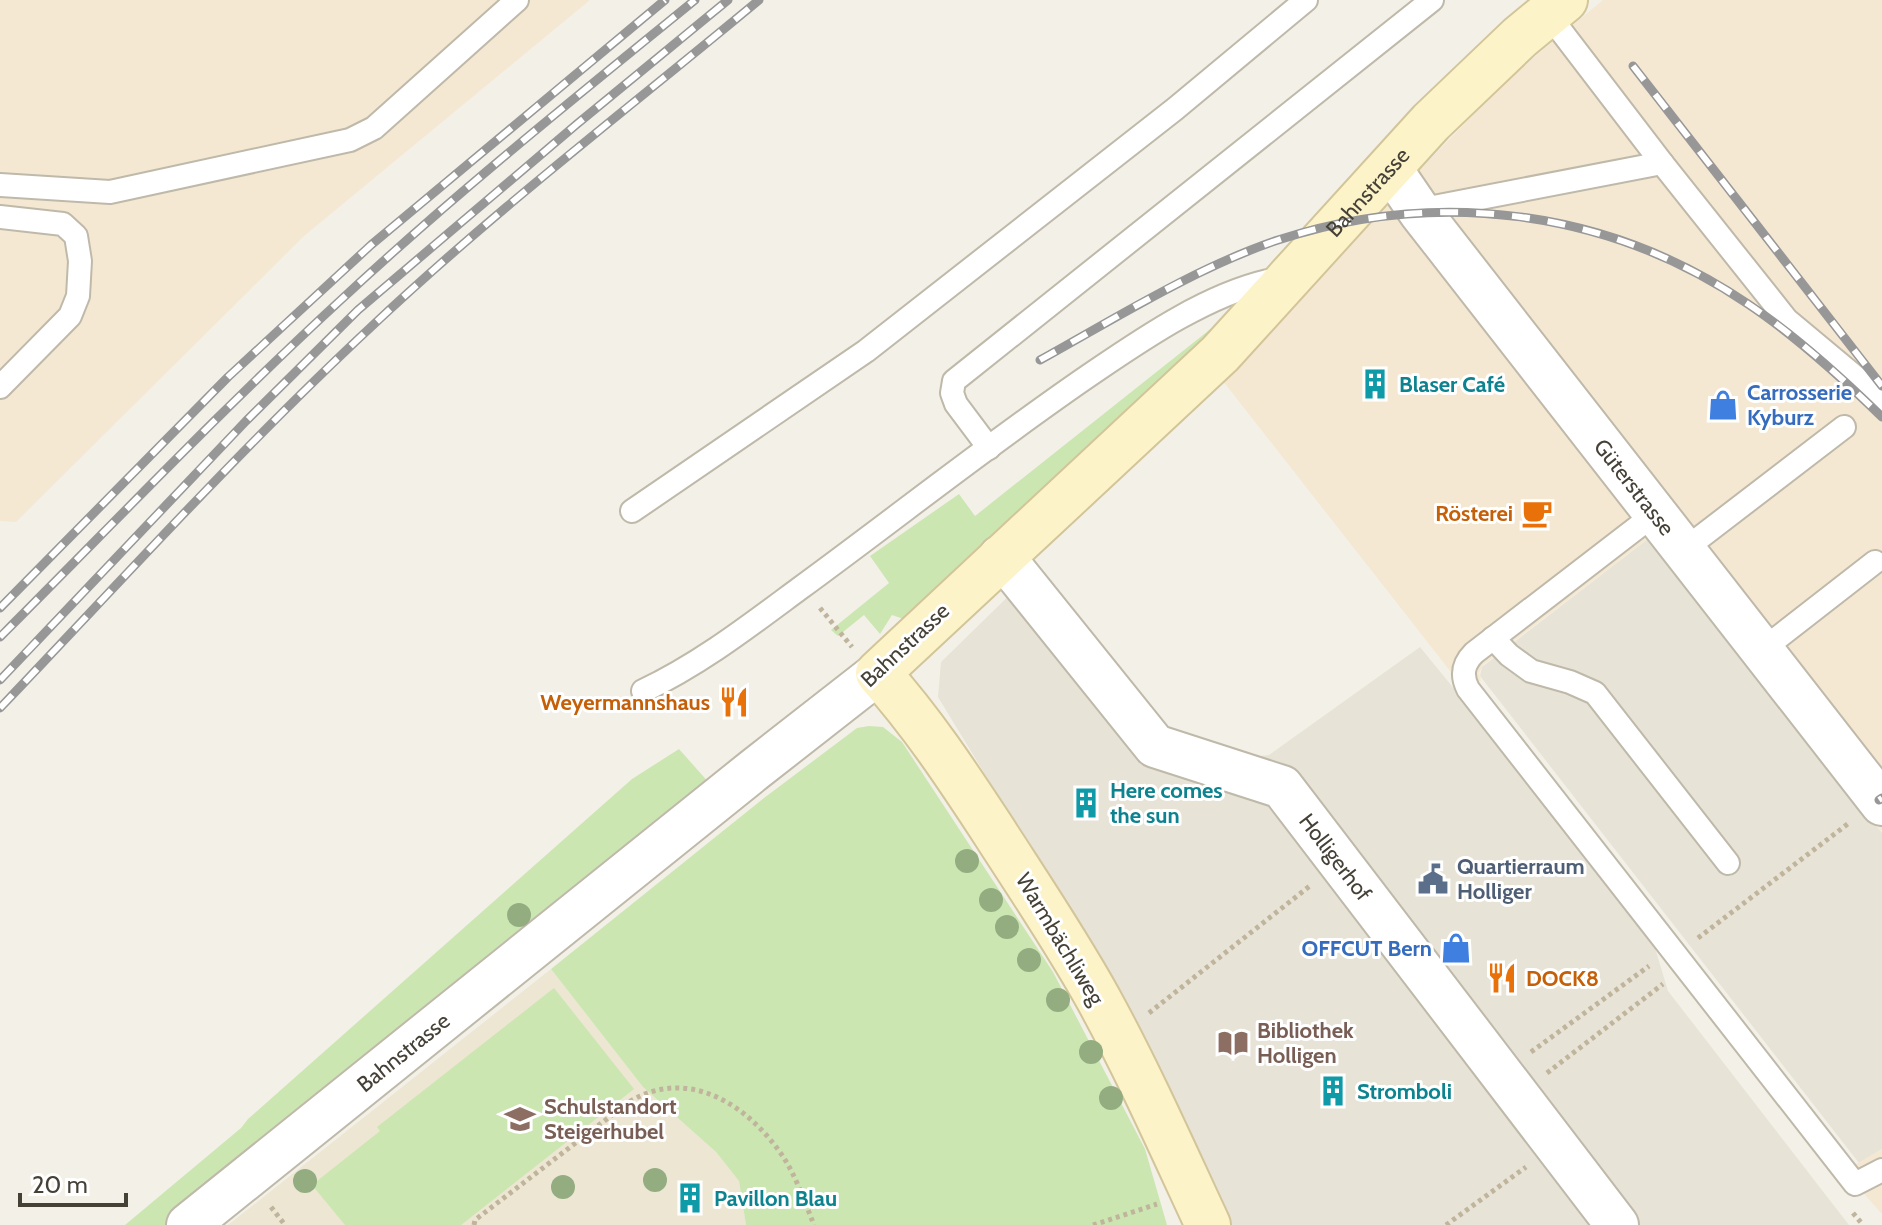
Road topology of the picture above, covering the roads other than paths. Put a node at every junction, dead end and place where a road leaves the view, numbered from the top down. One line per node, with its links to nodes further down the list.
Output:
1 (517, 0): 7 (lane)
2 (1306, 0): 15 (lane)
3 (1432, 0): 14 (lane)
4 (1556, 7): 5 (lane); 6 (street, Bahnstrasse)
5 (1662, 163): 8 (lane); 12 (lane)
6 (1390, 168): 8 (street, Güterstrasse); 10 (street, Bahnstrasse)
7 (0, 185)
8 (1418, 210): 16 (street, Güterstrasse)
9 (0, 217): 11 (lane)
10 (1280, 289): 14 (lane); 18 (street, Bahnstrasse)
11 (0, 387)
12 (1882, 403)
13 (1844, 427): 17 (lane)
14 (989, 448): 23 (lane)
15 (632, 511)
16 (1656, 513): 17 (street, Güterstrasse); 20 (lane)
17 (1685, 549): 21 (street, Güterstrasse)
18 (1000, 557): 22 (street, Bahnstrasse); 29 (street, Holligerhof)
19 (1875, 562): 21 (lane)
20 (1493, 638): 25 (lane); 26 (lane)
21 (1762, 650): 24 (street, Güterstrasse)
22 (864, 659): 27 (street, Bahnstrasse); 28 (street, Warmbächliweg)
23 (643, 691)
24 (1870, 810)
25 (1728, 863)
26 (1882, 1170)
27 (188, 1225)
28 (1208, 1225)
29 (1617, 1225)

